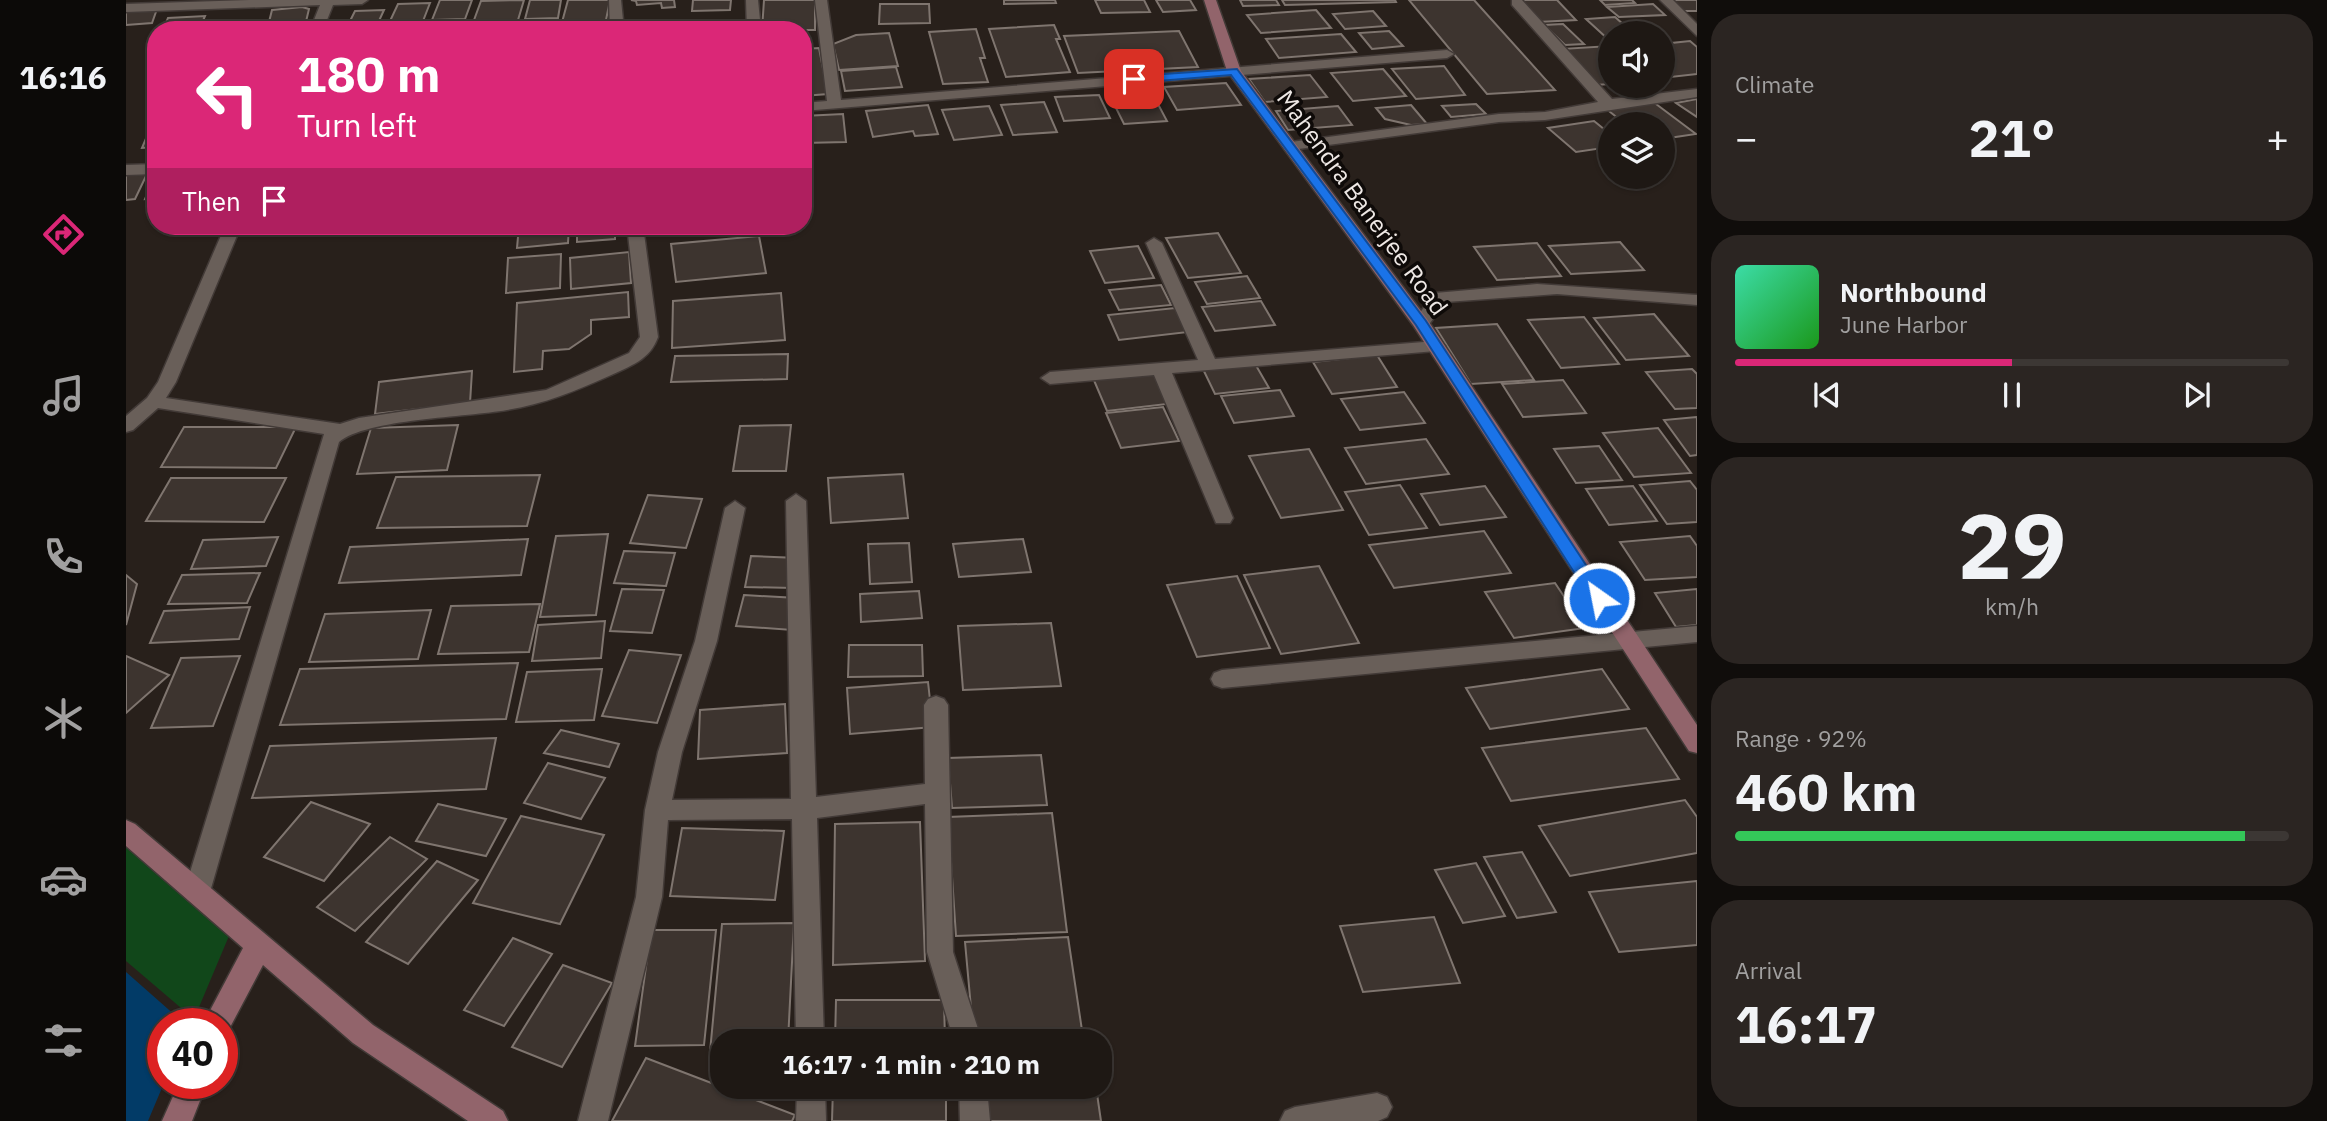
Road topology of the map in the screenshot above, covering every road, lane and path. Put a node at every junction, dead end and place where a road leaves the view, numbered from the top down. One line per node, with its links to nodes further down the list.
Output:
1 (362, 0): 7 (street)
2 (615, 0): 11 (street)
3 (752, 0): 12 (street)
4 (821, 0): 18 (street)
5 (1210, 0): 15 (street, Mahendra Banerjee Road)
6 (1666, 0): 13 (street)
7 (328, 2): 9 (street); 10 (street)
8 (1517, 2): 17 (street)
9 (126, 8)
10 (320, 21)
11 (616, 21)
12 (753, 21)
13 (1697, 32)
14 (1447, 54): 15 (street)
15 (1234, 71): 18 (street); 20 (street, Mahendra Banerjee Road)
16 (1697, 93): 17 (street)
17 (1608, 104): 20 (street)
18 (834, 105): 19 (street)
19 (812, 106)
20 (1291, 146): 27 (street, Mahendra Banerjee Road)
21 (147, 169): 22 (street)
22 (126, 170)
23 (229, 235): 32 (street)
24 (636, 235): 34 (street)
25 (1154, 243): 29 (street)
26 (1697, 300): 27 (street)
27 (1421, 324): 28 (street, Mahendra Banerjee Road)
28 (1436, 346): 29 (street); 39 (street, Mahendra Banerjee Road)
29 (1209, 365): 30 (street)
30 (1161, 369): 31 (street); 37 (street)
31 (1050, 378)
32 (154, 402): 33 (street); 34 (street)
33 (126, 426)
34 (341, 430): 47 (street)
35 (796, 501): 44 (street)
36 (734, 508): 45 (street)
37 (1223, 518)
38 (1697, 634): 39 (street)
39 (1627, 641): 40 (street); 42 (street, Mahendra Banerjee Road)
40 (1222, 679)
41 (936, 705): 43 (street)
42 (1697, 744)
43 (937, 792): 44 (street); 51 (street)
44 (806, 808): 45 (street); 50 (street)
45 (657, 810): 58 (street)
46 (126, 831): 47 (street)
47 (197, 892): 48 (street)
48 (259, 945): 49 (street); 57 (street)
49 (226, 1008)
50 (810, 1029)
51 (964, 1029)
52 (186, 1099): 56 (street)
53 (811, 1099): 59 (street)
54 (974, 1099): 60 (street)
55 (1377, 1107): 61 (street)
56 (177, 1121)
57 (494, 1121)
58 (593, 1121)
59 (811, 1121)
60 (975, 1121)
61 (1295, 1121)

